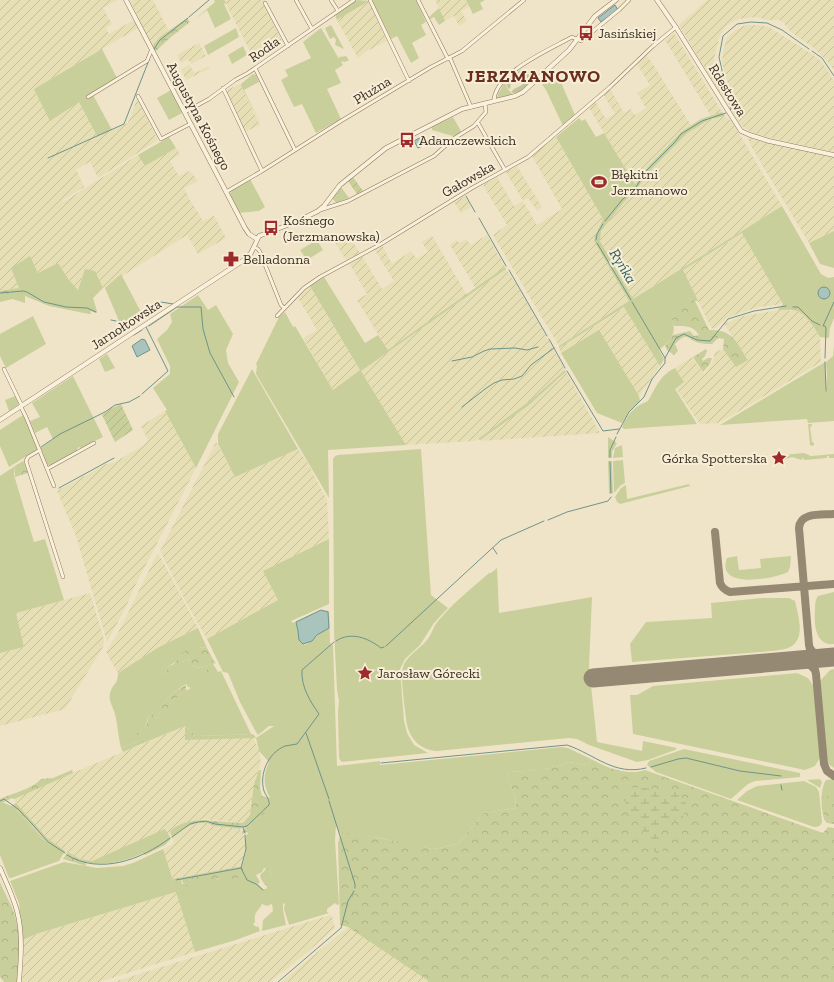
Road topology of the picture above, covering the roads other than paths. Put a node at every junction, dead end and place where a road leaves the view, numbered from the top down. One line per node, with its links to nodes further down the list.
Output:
1 (126, 0): 17 (street, Augustyna Kośnego)
2 (296, 0): 14 (street)
3 (331, 0): 12 (street)
4 (354, 0): 12 (street, Rodła)
5 (370, 0): 20 (street)
6 (418, 0): 18 (street)
7 (524, 0): 18 (street, Płużna)
8 (616, 0): 15 (street)
9 (629, 0): 15 (street)
10 (657, 0): 13 (street, Rdestowa)
11 (265, 3): 16 (street)
12 (338, 11): 14 (street, Rodła)
13 (676, 27): 31 (street, Rdestowa); 32 (street, Gałowska)
14 (312, 29): 16 (street, Rodła)
15 (578, 39): 24 (street); 24 (street)
16 (288, 46): 19 (street, Rodła)
17 (152, 51): 23 (street); 27 (street, Augustyna Kośnego)
18 (449, 59): 20 (street, Płużna); 26 (street)
19 (255, 68): 21 (street, Rodła); 30 (street)
20 (409, 81): 30 (street, Płużna)
21 (223, 88): 27 (street, Rodła); 33 (street)
22 (138, 96): 29 (street)
23 (88, 97)
24 (494, 101): 25 (street)
25 (485, 104): 26 (street); 28 (street)
26 (471, 107): 35 (street)
27 (184, 112): 29 (street, Augustyna Kośnego)
28 (478, 123): 32 (street); 36 (street)
29 (190, 124): 34 (street, Augustyna Kośnego)
30 (295, 150): 33 (street, Płużna)
31 (834, 155)
32 (504, 170): 40 (street, Gałowska)
33 (262, 171): 34 (street, Płużna)
34 (226, 192): 38 (street, Augustyna Kośnego)
35 (328, 200): 36 (street); 37 (street)
36 (334, 205): 37 (street)
37 (318, 211): 38 (street)
38 (257, 239): 39 (street, Jarnołtowska)
39 (254, 247): 40 (street); 43 (street, Jarnołtowska)
40 (284, 308): 41 (street, Gałowska)
41 (277, 316)
42 (4, 369): 43 (street)
43 (21, 407): 44 (street, Jarnołtowska); 46 (street)
44 (0, 420)
45 (94, 443): 47 (street)
46 (40, 450): 47 (street); 49 (street)
47 (47, 468): 48 (street)
48 (54, 486)
49 (63, 577)
50 (0, 868): 51 (street)
51 (19, 982)

